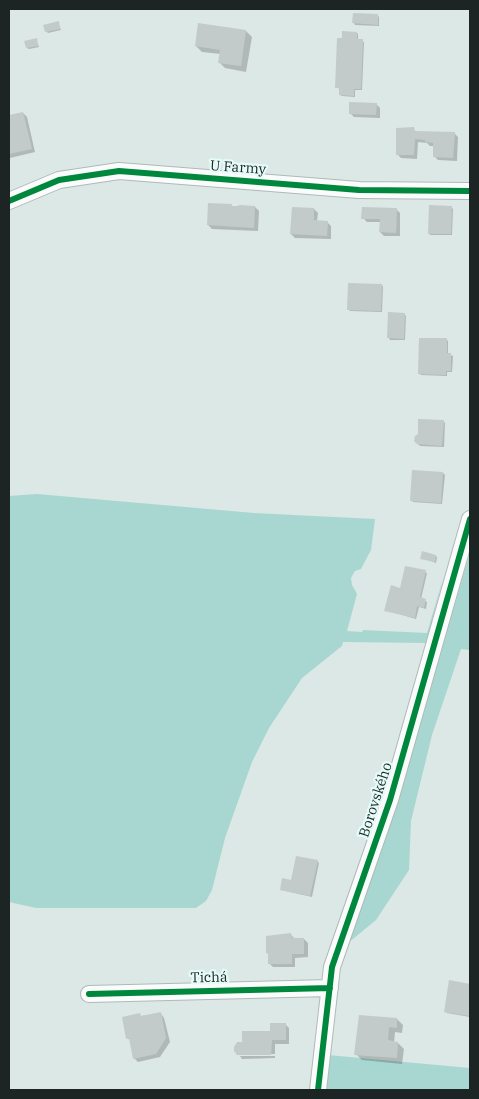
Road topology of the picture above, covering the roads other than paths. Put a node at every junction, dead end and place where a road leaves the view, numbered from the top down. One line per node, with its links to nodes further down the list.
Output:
1 (470, 191): 2 (street, U Farmy)
2 (9, 201)
3 (470, 519): 4 (street, Borovského)
4 (330, 988): 5 (street, Tichá); 6 (street, Borovského)
5 (89, 994)
6 (318, 1090)

